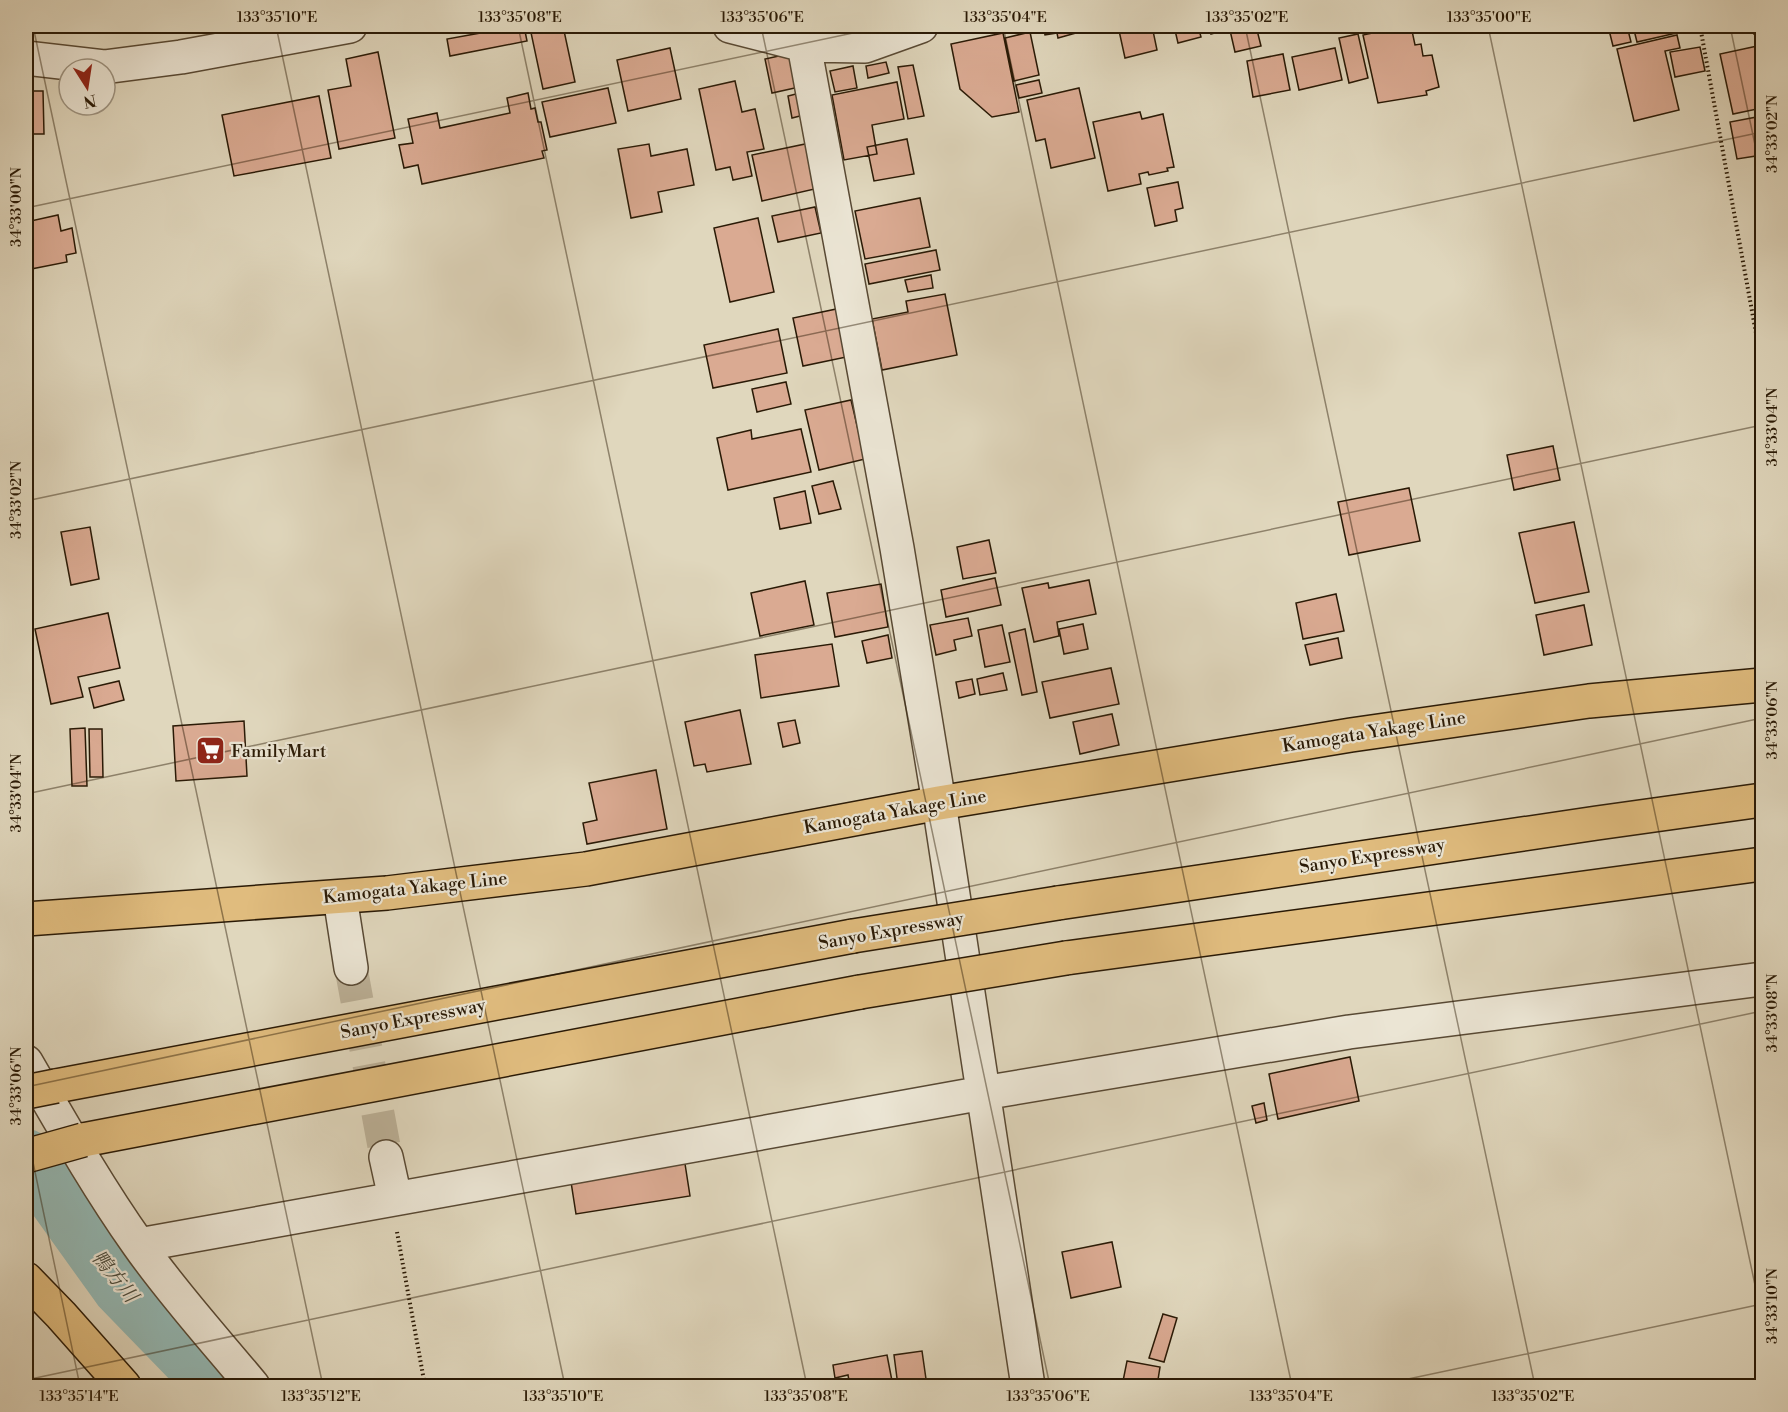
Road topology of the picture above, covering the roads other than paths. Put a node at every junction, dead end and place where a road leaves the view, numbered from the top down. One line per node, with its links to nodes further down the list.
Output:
1 (350, 26): 5 (street)
2 (730, 26): 4 (street)
3 (921, 26): 4 (street)
4 (804, 45): 8 (street)
5 (26, 58)
6 (1762, 685): 8 (main road, Kamogata Yakage Line)
7 (1750, 802): 15 (main road, Sanyo Expressway, bridge)
8 (939, 803): 10 (main road, Kamogata Yakage Line); 16 (street)
9 (1754, 865): 17 (main road, bridge)
10 (340, 897): 11 (main road, Kamogata Yakage Line); 12 (street)
11 (26, 920)
12 (351, 968)
13 (1762, 979): 16 (street)
14 (26, 1062): 22 (street)
15 (41, 1089)
16 (983, 1093): 21 (street); 26 (street)
17 (82, 1140): 18 (main road, bridge); 19 (main road, bridge)
18 (26, 1152)
19 (26, 1156)
20 (386, 1157): 21 (street)
21 (395, 1198): 22 (street)
22 (139, 1245): 25 (street)
23 (26, 1279): 24 (main road)
24 (124, 1386)
25 (253, 1386)
26 (1028, 1386)

